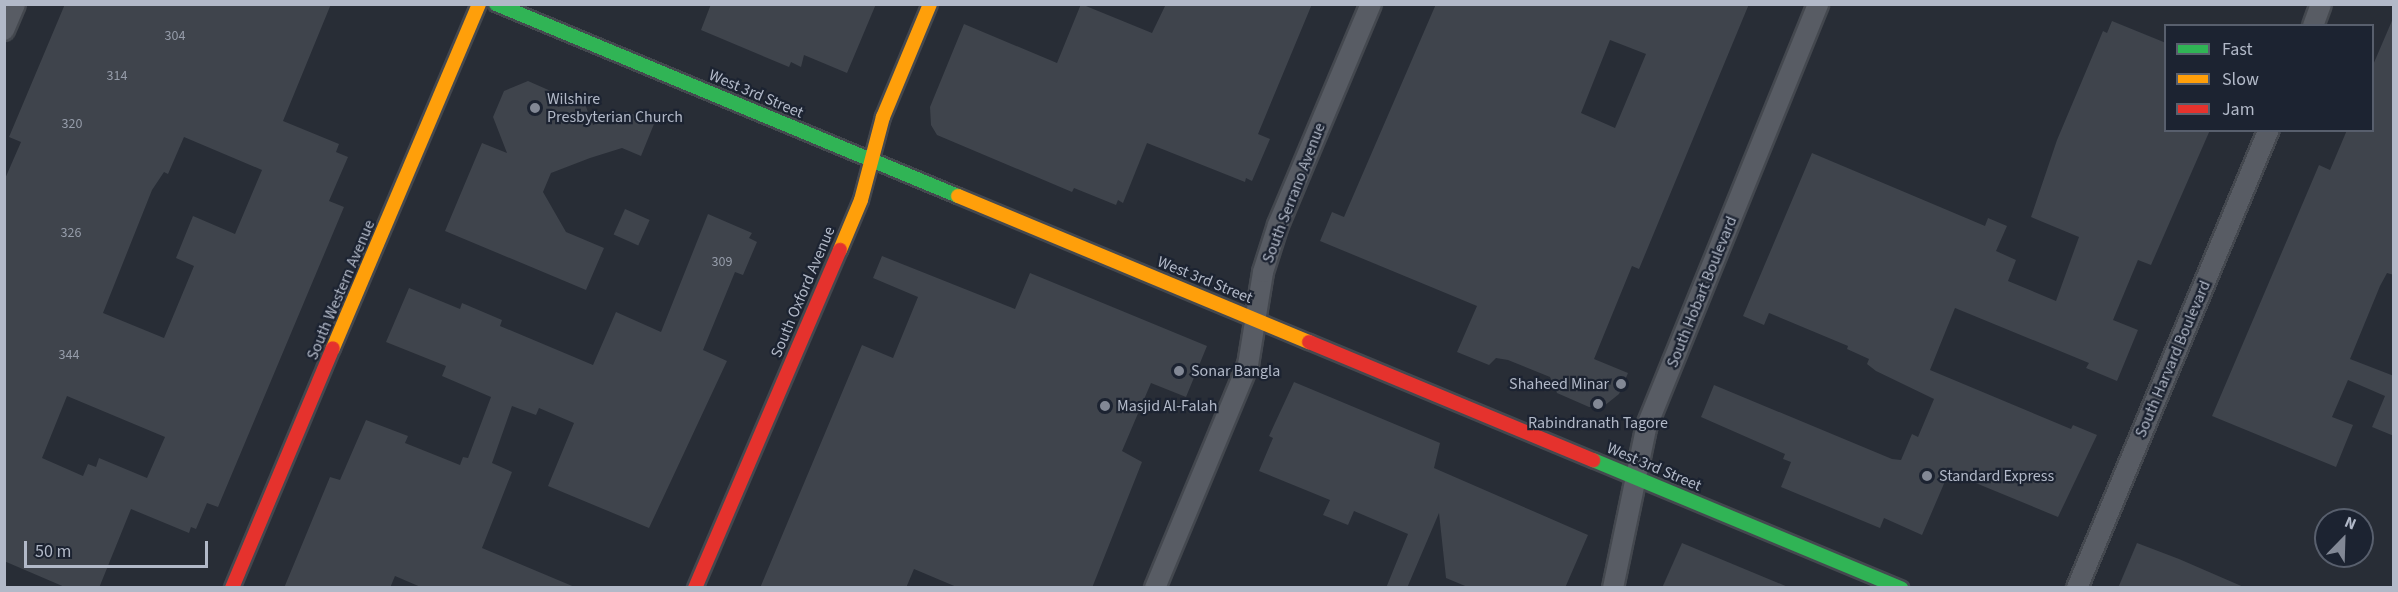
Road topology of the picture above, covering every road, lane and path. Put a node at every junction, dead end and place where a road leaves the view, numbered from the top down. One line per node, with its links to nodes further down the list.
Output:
1 (15, 4): 9 (street)
2 (479, 4): 14 (main road, South Western Avenue)
3 (496, 4): 11 (main road, West 3rd Street)
4 (930, 4): 11 (main road, South Oxford Avenue)
5 (1371, 4): 12 (street, South Serrano Avenue)
6 (1818, 4): 13 (street, South Hobart Boulevard)
7 (2321, 4): 8 (street)
8 (2314, 24)
9 (4, 30)
10 (2268, 132): 19 (street, South Harvard Boulevard)
11 (872, 160): 12 (main road, West 3rd Street); 15 (main road, South Oxford Avenue)
12 (1257, 319): 13 (main road, West 3rd Street); 16 (street, South Serrano Avenue)
13 (1638, 477): 17 (street, South Hobart Boulevard); 18 (main road, West 3rd Street)
14 (232, 588)
15 (695, 588)
16 (1155, 588)
17 (1613, 588)
18 (1901, 588)
19 (2077, 588)

